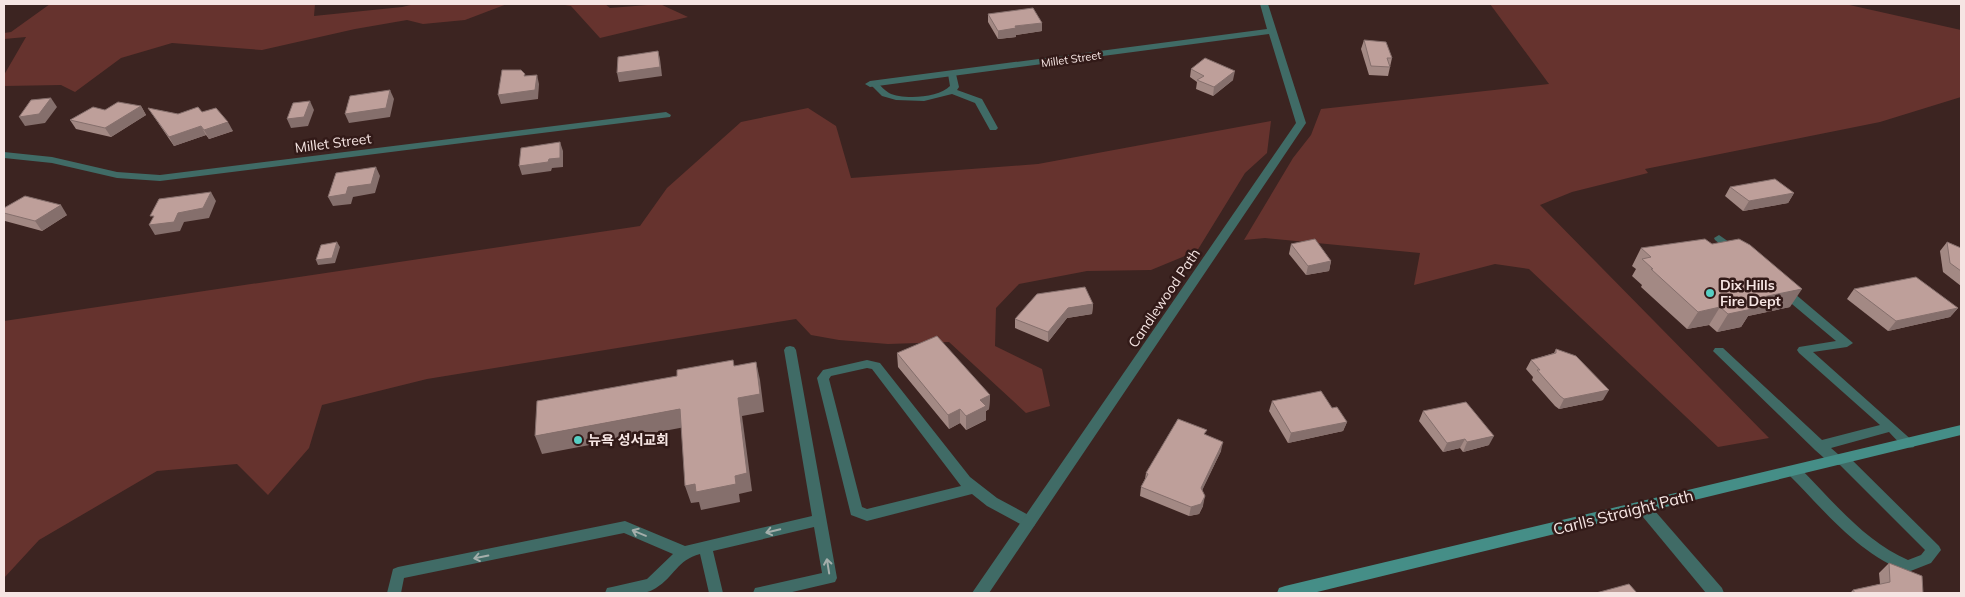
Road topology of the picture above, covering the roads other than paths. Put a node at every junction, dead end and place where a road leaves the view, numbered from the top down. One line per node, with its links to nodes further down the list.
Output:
1 (1264, 4): 2 (street, Candlewood Path)
2 (1272, 31): 3 (street, Millet Street); 23 (street, Candlewood Path)
3 (952, 74): 4 (street, Millet Street); 5 (lane)
4 (872, 84): 5 (lane)
5 (952, 91): 7 (lane)
6 (666, 115): 8 (street, Millet Street)
7 (993, 128)
8 (4, 155)
9 (1719, 238): 10 (lane)
10 (1742, 256)
11 (1772, 281): 14 (lane)
12 (790, 350): 22 (lane)
13 (1719, 351): 17 (lane)
14 (1890, 427): 16 (lane); 17 (lane)
15 (1961, 430): 16 (street, Carlls Straight Path)
16 (1909, 443): 18 (street, Carlls Straight Path)
17 (1820, 446): 18 (lane)
18 (1839, 460): 19 (street, Carlls Straight Path); 19 (lane)
19 (1794, 470): 21 (street, Carlls Straight Path)
20 (974, 488): 20 (lane); 23 (lane)
21 (1643, 507): 31 (street, Carlls Straight Path); 32 (street)
22 (820, 520): 24 (lane, one-way to 24); 29 (lane, one-way to 22)
23 (1029, 522): 30 (street, Candlewood Path)
24 (705, 548): 25 (lane); 28 (lane)
25 (684, 552): 26 (lane, one-way to 26); 27 (lane)
26 (394, 593)
27 (612, 593)
28 (716, 593)
29 (760, 593)
30 (980, 593)
31 (1285, 593)
32 (1716, 593)

